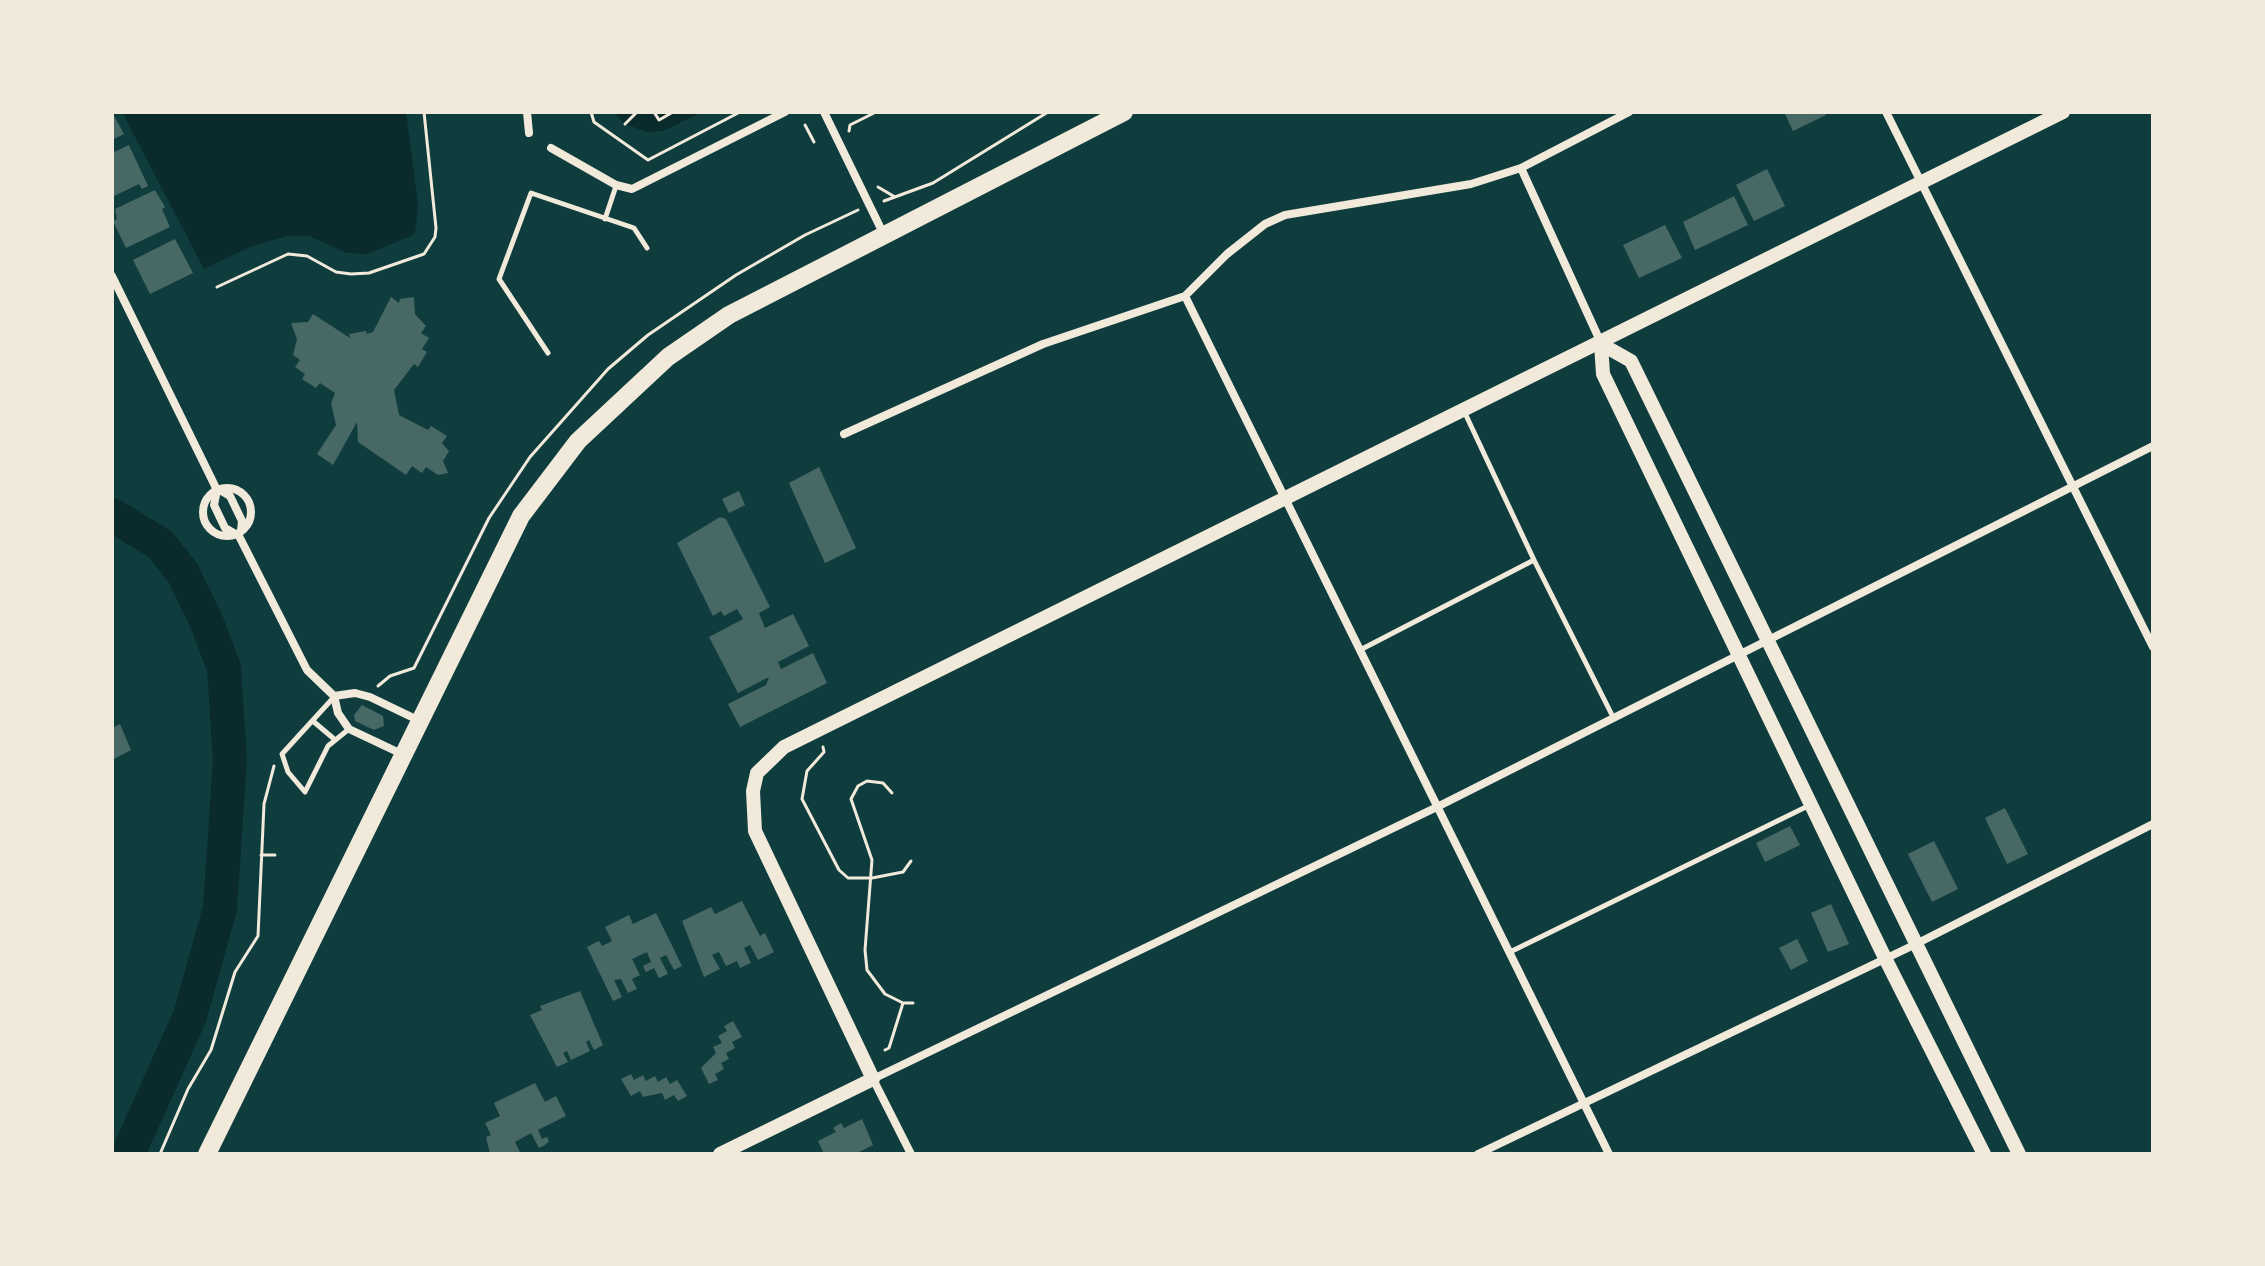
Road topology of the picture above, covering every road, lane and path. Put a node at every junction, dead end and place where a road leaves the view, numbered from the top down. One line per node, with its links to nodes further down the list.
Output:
1 (424, 112): 33 (path)
2 (527, 112): 18 (street)
3 (591, 112): 7 (path)
4 (637, 112): 16 (path)
5 (654, 112): 6 (path)
6 (673, 112)
7 (740, 112)
8 (785, 112): 25 (street)
9 (824, 112): 27 (street)
10 (876, 112): 19 (path)
11 (1048, 112): 26 (path)
12 (1124, 112): 29 (highway)
13 (1629, 112): 22 (street)
14 (1886, 112): 24 (street)
15 (2063, 112): 24 (street)
16 (625, 124)
17 (805, 125): 20 (path)
18 (529, 133)
19 (854, 140)
20 (814, 142)
21 (551, 148): 25 (street)
22 (1521, 168): 34 (street); 35 (street)
23 (875, 183): 26 (path)
24 (1923, 183): 35 (street); 40 (street)
25 (616, 185): 28 (lane)
26 (895, 197): 27 (path)
27 (868, 206): 29 (street); 31 (path)
28 (605, 219): 30 (lane); 36 (lane)
29 (884, 235): 51 (highway)
30 (647, 248)
31 (736, 275)
32 (112, 276): 41 (street)
33 (217, 287)
34 (1185, 296): 38 (street); 42 (street)
35 (1601, 344): 37 (street); 45 (street); 48 (street)
36 (548, 353)
37 (1464, 411): 42 (street); 44 (lane)
38 (844, 434)
39 (2153, 446): 40 (street)
40 (2072, 486): 45 (street); 46 (street)
41 (217, 490): 43 (street); 43 (street); 43 (street); 43 (street)
42 (1286, 498): 47 (street); 72 (street)
43 (239, 536): 49 (street)
44 (1534, 560): 47 (lane); 50 (lane)
45 (1767, 643): 48 (street); 66 (street)
46 (2153, 647)
47 (1359, 651): 60 (street)
48 (1740, 656): 50 (street); 59 (street)
49 (334, 696): 51 (street); 52 (lane); 53 (street)
50 (1614, 719): 60 (street)
51 (421, 721): 57 (highway)
52 (314, 722): 54 (lane); 56 (lane)
53 (349, 729): 54 (lane); 57 (street)
54 (333, 738): 56 (lane)
55 (823, 747): 65 (path)
56 (282, 754): 62 (path)
57 (404, 755): 75 (highway)
58 (892, 793): 65 (path)
59 (1811, 804): 67 (lane); 68 (street)
60 (1437, 807): 67 (street); 72 (street)
61 (2153, 824): 66 (street)
62 (261, 855): 63 (path); 74 (path)
63 (275, 855)
64 (911, 861): 65 (path)
65 (872, 878): 69 (path)
66 (1914, 945): 68 (street); 81 (street)
67 (1509, 952): 73 (street)
68 (1885, 958): 73 (street); 80 (street)
69 (903, 1003): 70 (path); 71 (path)
70 (913, 1003)
71 (885, 1050)
72 (873, 1079): 76 (street); 77 (street)
73 (1583, 1102): 78 (street); 79 (street)
74 (160, 1154)
75 (207, 1154)
76 (720, 1154)
77 (911, 1154)
78 (1478, 1154)
79 (1609, 1154)
80 (1984, 1154)
81 (2019, 1154)

